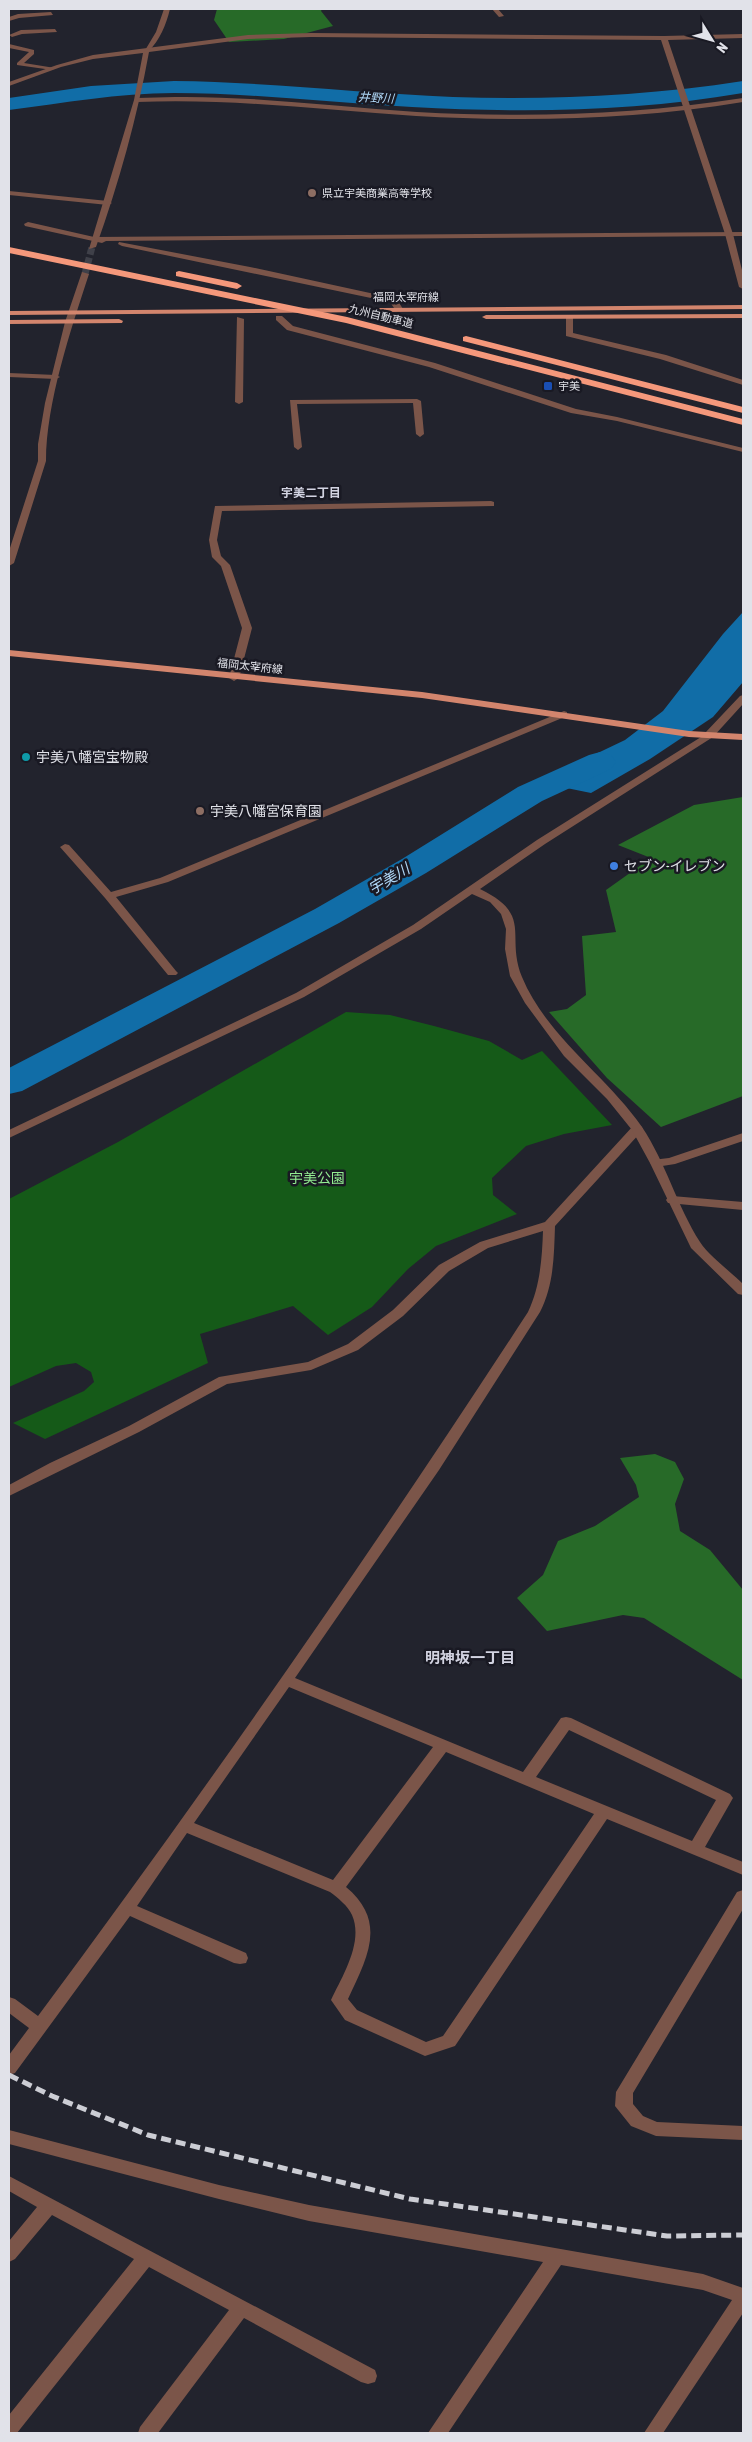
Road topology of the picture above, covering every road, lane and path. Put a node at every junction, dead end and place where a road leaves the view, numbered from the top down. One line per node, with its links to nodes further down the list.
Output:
1 (167, 9): 11 (street)
2 (495, 9): 4 (street)
3 (51, 14): 5 (street)
4 (501, 16)
5 (9, 19)
6 (55, 31): 8 (street)
7 (743, 36): 9 (street)
8 (10, 37)
9 (664, 38): 11 (street); 16 (street)
10 (9, 46): 12 (street)
11 (146, 51): 12 (street); 14 (street)
12 (52, 68): 13 (street)
13 (9, 84)
14 (137, 99): 16 (street); 18 (street)
15 (743, 100): 16 (street)
16 (687, 107): 20 (street)
17 (9, 193): 18 (street)
18 (108, 203): 23 (street)
19 (28, 224): 23 (street)
20 (730, 234): 21 (street); 23 (street); 28 (street)
21 (743, 234)
22 (9, 240): 25 (highway)
23 (93, 243): 30 (street)
24 (9, 250): 45 (highway, 九州自動車道)
25 (85, 255)
26 (171, 272): 38 (highway, 九州自動車道)
27 (85, 274): 34 (street)
28 (743, 287)
29 (743, 307): 30 (main road, 福岡太宰府線)
30 (399, 309): 34 (main road, 福岡太宰府線)
31 (9, 313): 34 (main road, 福岡太宰府線)
32 (743, 316): 33 (main road, 福岡太宰府線)
33 (569, 317): 35 (main road, 福岡太宰府線); 42 (street)
34 (70, 318): 36 (main road, 福岡太宰府線); 37 (main road, 福岡太宰府線); 41 (street)
35 (279, 318): 36 (main road, 福岡太宰府線); 48 (street)
36 (240, 319): 43 (street)
37 (9, 322)
38 (434, 332)
39 (458, 337): 44 (highway)
40 (9, 375): 41 (street)
41 (56, 377): 50 (street)
42 (743, 383)
43 (240, 402)
44 (743, 410)
45 (743, 422)
46 (420, 434): 47 (street)
47 (298, 448)
48 (743, 450)
49 (490, 504): 52 (street)
50 (9, 563)
51 (9, 653): 52 (main road, 福岡太宰府線)
52 (234, 678): 54 (main road, 福岡太宰府線)
53 (743, 698): 55 (street)
54 (564, 714): 55 (main road, 福岡太宰府線); 59 (street)
55 (709, 735): 56 (main road); 58 (street)
56 (743, 737)
57 (65, 847): 59 (street)
58 (473, 890): 61 (street); 62 (street)
59 (109, 896): 60 (street)
60 (172, 973)
61 (637, 1129): 64 (street); 67 (street)
62 (9, 1134)
63 (743, 1137): 64 (street)
64 (656, 1163): 65 (street)
65 (672, 1200): 66 (street); 68 (street)
66 (743, 1206)
67 (548, 1225): 69 (street); 70 (street)
68 (741, 1288)
69 (9, 1491)
70 (286, 1680): 71 (street); 74 (street)
71 (443, 1745): 72 (street); 77 (street)
72 (526, 1780): 73 (street); 75 (street)
73 (603, 1812): 75 (street); 77 (street)
74 (185, 1826): 77 (street); 79 (street)
75 (695, 1850): 76 (street)
76 (743, 1869)
77 (336, 1888)
78 (743, 1896): 84 (street)
79 (127, 1908): 80 (street); 82 (street)
80 (240, 1958)
81 (9, 2004): 82 (street)
82 (39, 2026): 83 (street)
83 (9, 2068)
84 (743, 2133)
85 (9, 2137): 90 (street)
86 (9, 2184): 87 (street)
87 (49, 2205): 88 (street); 89 (street)
88 (9, 2254)
89 (146, 2257): 92 (street); 94 (street)
90 (556, 2258): 91 (street); 96 (street)
91 (743, 2297): 97 (street)
92 (241, 2308): 93 (street); 95 (street)
93 (368, 2376)
94 (9, 2429)
95 (147, 2433)
96 (438, 2433)
97 (653, 2433)

